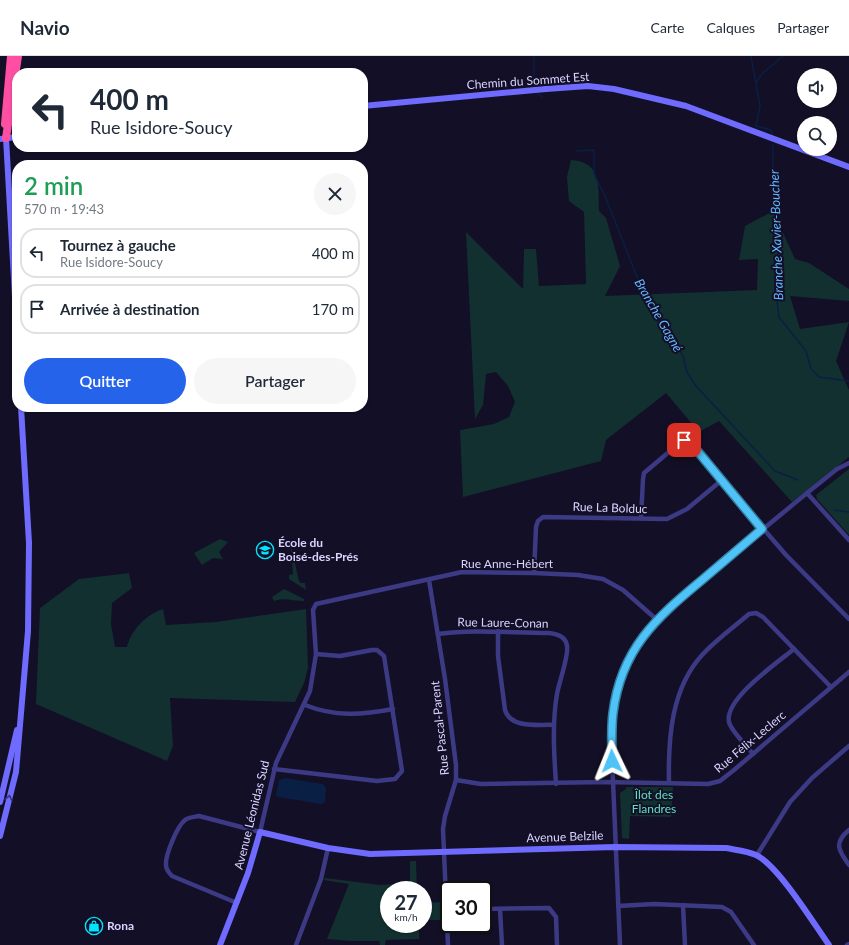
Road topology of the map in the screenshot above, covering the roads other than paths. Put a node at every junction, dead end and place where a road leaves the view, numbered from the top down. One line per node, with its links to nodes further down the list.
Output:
1 (11, 56): 6 (highway)
2 (18, 56): 3 (highway)
3 (16, 68)
4 (12, 89): 6 (highway)
5 (368, 106): 7 (street, Chemin du Sommet Est)
6 (3, 139): 8 (street)
7 (849, 167)
8 (12, 263)
9 (21, 412): 29 (street)
10 (849, 462): 12 (street)
11 (722, 480): 13 (street, Rue La Bolduc); 13 (street); 14 (street)
12 (807, 493): 14 (street); 15 (street)
13 (642, 518): 16 (street, Rue La Bolduc)
14 (762, 529): 19 (street); 20 (street)
15 (849, 540)
16 (534, 573): 17 (street, Rue Anne-Hébert); 19 (street, Rue Anne-Hébert)
17 (429, 580): 18 (street, Rue Anne-Hébert); 22 (street, Rue Pascal-Parent)
18 (322, 602): 24 (street, Avenue Léonidas Sud)
19 (656, 619): 35 (street)
20 (849, 619)
21 (498, 631): 22 (street, Rue Laure-Conan); 30 (street); 30 (street, Rue Laure-Conan)
22 (438, 634): 34 (street, Rue Pascal-Parent)
23 (794, 649): 26 (street); 32 (street); 36 (street)
24 (316, 654): 27 (street, Avenue Léonidas Sud); 28 (street)
25 (849, 672): 26 (street, Rue Félix-Leclerc)
26 (831, 687): 32 (street, Rue Félix-Leclerc)
27 (305, 705): 28 (street); 33 (street, Avenue Léonidas Sud)
28 (393, 709): 33 (street)
29 (19, 721): 38 (street); 41 (street, one-way to 29)
30 (554, 725): 37 (street, Rue Laure-Conan)
31 (849, 746): 45 (street)
32 (753, 754): 36 (street, Rue Félix-Leclerc)
33 (274, 769): 40 (street, Avenue Léonidas Sud)
34 (456, 780): 37 (street, Rue Félix-Leclerc); 44 (street, Rue Pascal-Parent)
35 (613, 783): 36 (street, Rue Félix-Leclerc); 37 (street, Rue Félix-Leclerc); 42 (street)
36 (669, 783)
37 (556, 784)
38 (0, 802)
39 (849, 830): 46 (street)
40 (260, 832): 43 (street, Avenue Belzile); 48 (street, Avenue Léonidas Sud); 48 (street)
41 (0, 836)
42 (616, 847): 44 (street, Avenue Belzile); 45 (street, Avenue Belzile); 50 (street)
43 (328, 848): 44 (street, Avenue Belzile); 55 (street)
44 (443, 852): 47 (street, Rue Pascal-Parent)
45 (757, 855): 62 (street, Avenue Belzile)
46 (849, 865)
47 (445, 881)
48 (238, 903): 54 (street, Avenue Léonidas Sud)
49 (683, 905): 50 (street); 60 (street); 61 (street)
50 (618, 906): 59 (street)
51 (492, 909): 52 (street)
52 (500, 909): 57 (street); 58 (street)
53 (448, 933): 56 (street, Rue Pascal-Parent)
54 (220, 945)
55 (296, 945)
56 (448, 945)
57 (502, 945)
58 (557, 945)
59 (620, 945)
60 (684, 945)
61 (754, 945)
62 (829, 945)

